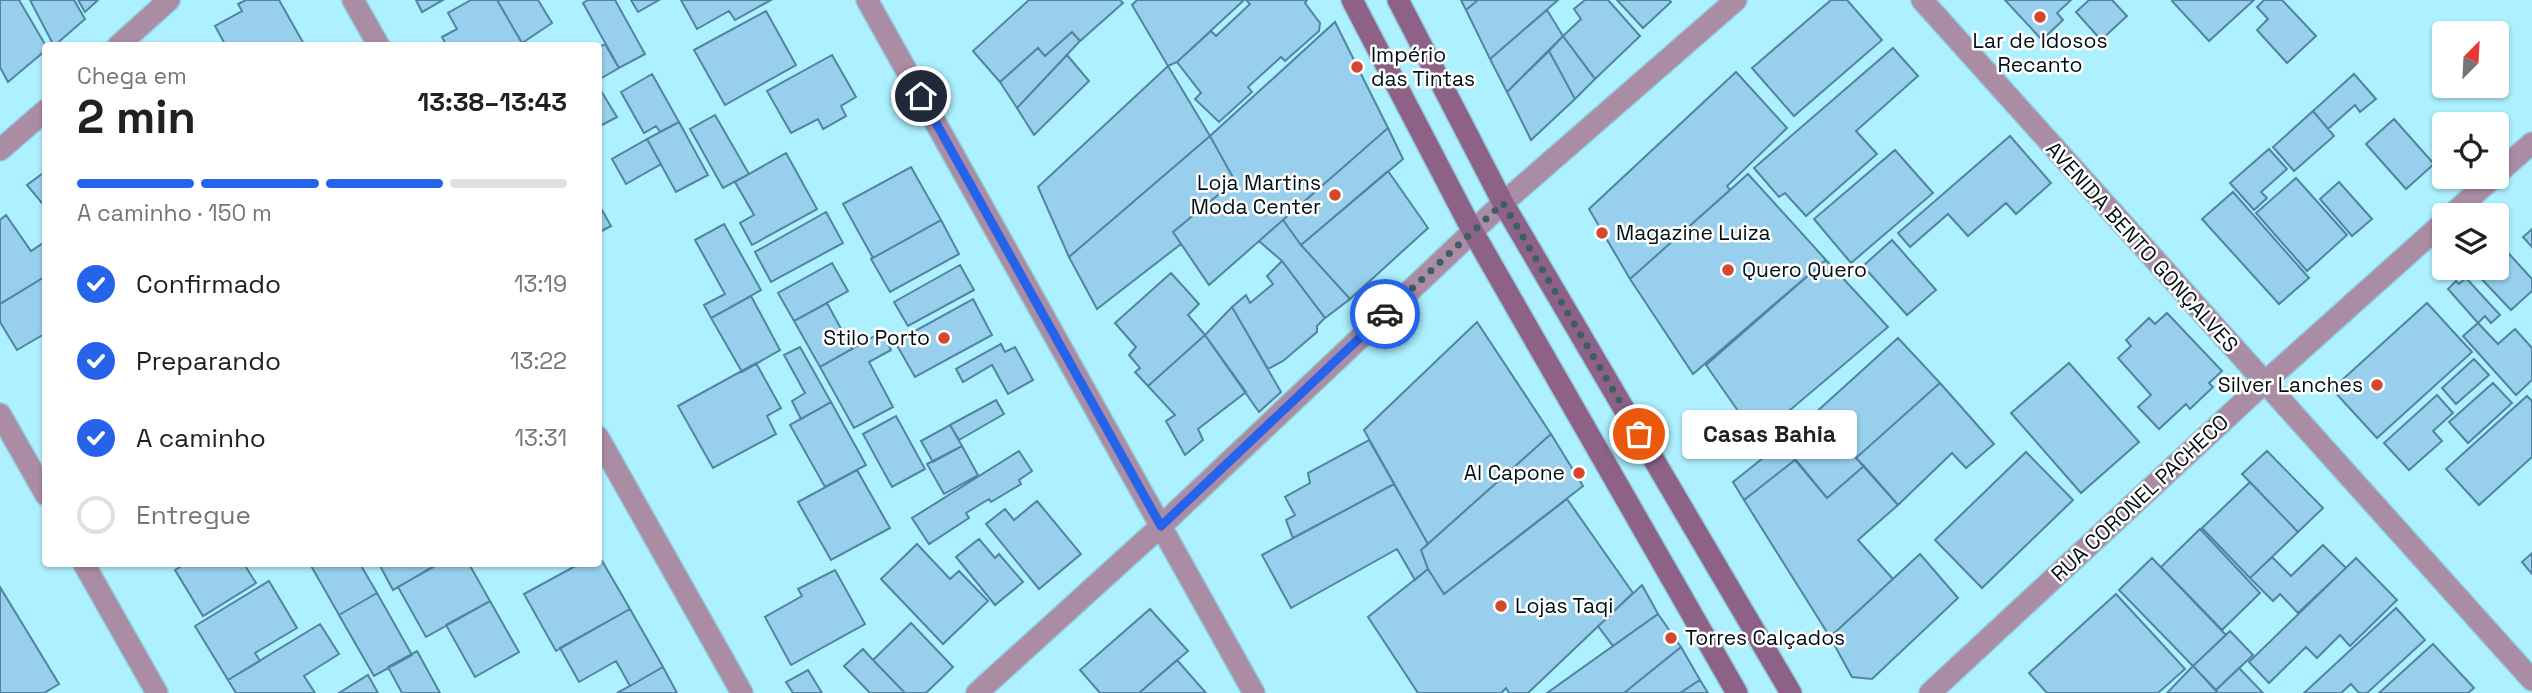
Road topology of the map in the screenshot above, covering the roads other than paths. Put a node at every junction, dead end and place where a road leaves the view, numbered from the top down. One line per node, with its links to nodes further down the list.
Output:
1 (169, 0): 8 (street)
2 (353, 0): 9 (street)
3 (867, 0): 23 (street)
4 (1352, 0): 17 (main road)
5 (1398, 0): 15 (main road)
6 (1736, 0): 15 (street)
7 (1922, 0): 19 (street, AVENIDA BENTO GONÇALVES)
8 (122, 42)
9 (377, 42)
10 (42, 113): 12 (street)
11 (2532, 142): 13 (street)
12 (0, 150)
13 (2509, 163)
14 (2480, 189): 16 (street)
15 (1503, 203): 17 (street); 31 (main road)
16 (2464, 203)
17 (1473, 232): 23 (street); 30 (main road)
18 (2432, 233): 19 (street, RUA CORONEL PACHECO)
19 (2264, 383): 25 (street, AVENIDA BENTO GONÇALVES); 32 (street, RUA CORONEL PACHECO)
20 (0, 414): 22 (street)
21 (602, 444): 27 (street)
22 (42, 488)
23 (1161, 526): 28 (street); 29 (street)
24 (86, 567): 26 (street)
25 (2532, 680)
26 (157, 693)
27 (742, 693)
28 (977, 693)
29 (1254, 693)
30 (1737, 693)
31 (1791, 693)
32 (1930, 693)

